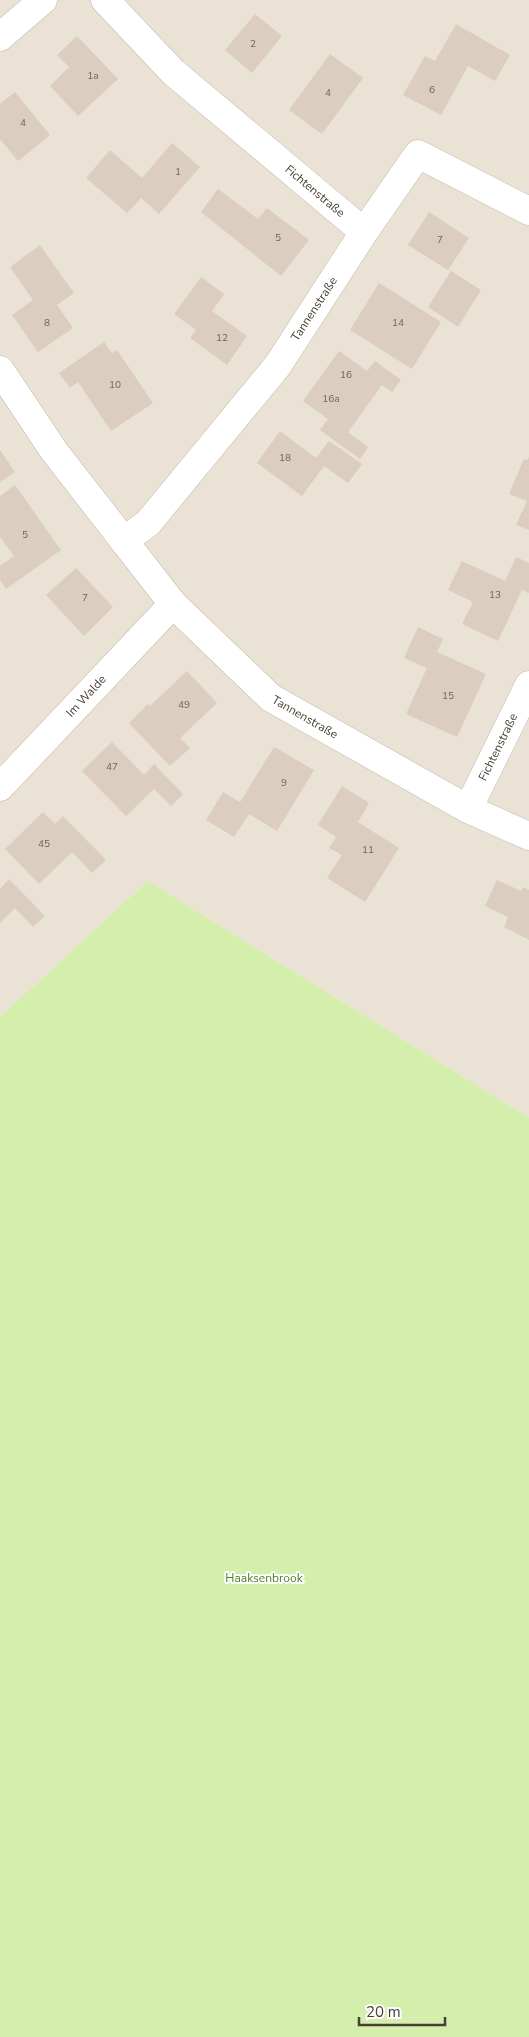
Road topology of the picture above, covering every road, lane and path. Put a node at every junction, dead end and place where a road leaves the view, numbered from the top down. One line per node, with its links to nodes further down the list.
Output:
1 (43, 0): 3 (street)
2 (105, 0): 5 (street, Fichtenstraße)
3 (0, 37)
4 (529, 211): 5 (street)
5 (364, 232): 7 (street, Tannenstraße)
6 (0, 370): 7 (street, Tannenstraße)
7 (124, 542): 8 (street, Tannenstraße)
8 (173, 604): 10 (street, Im Walde); 11 (street, Tannenstraße)
9 (529, 685): 11 (street, Fichtenstraße)
10 (0, 787)
11 (468, 809): 12 (street, Tannenstraße)
12 (529, 836)

